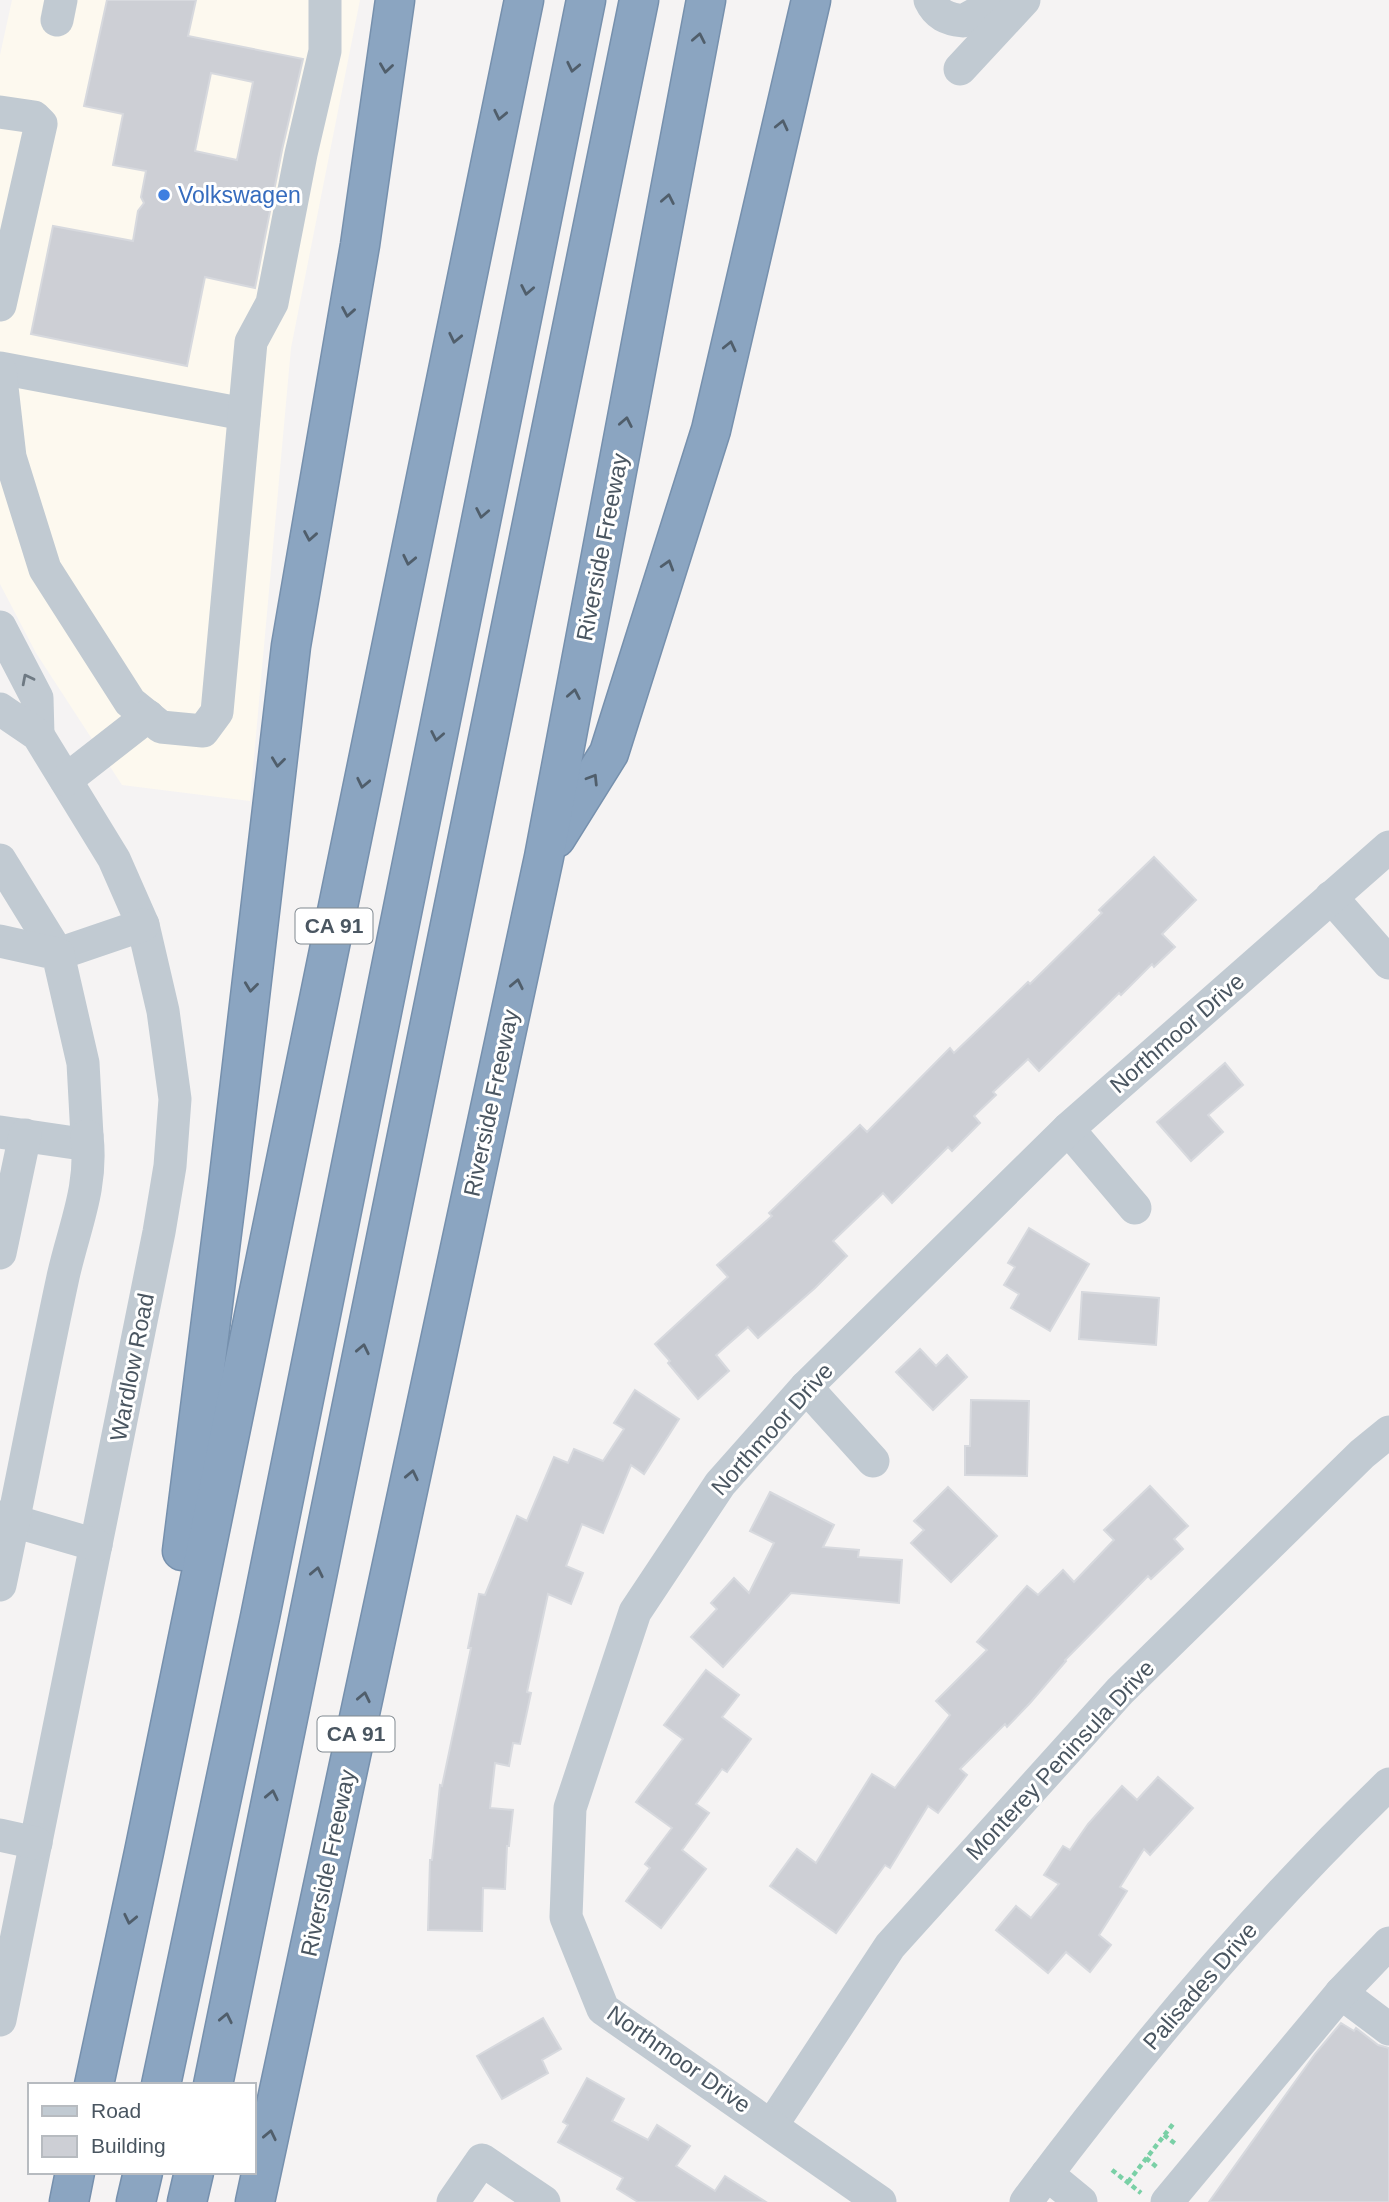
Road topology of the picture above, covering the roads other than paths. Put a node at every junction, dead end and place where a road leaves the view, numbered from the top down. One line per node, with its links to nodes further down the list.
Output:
1 (325, 0): 15 (street)
2 (395, 0): 43 (highway, one-way to 43)
3 (524, 0): 43 (highway, CA 91, one-way to 43)
4 (586, 0): 50 (highway, one-way to 50)
5 (639, 0): 51 (highway, one-way to 5)
6 (706, 0): 22 (highway, Riverside Freeway / CA 91, one-way to 6)
7 (811, 0): 22 (highway, one-way to 7)
8 (930, 0): 9 (street)
9 (990, 0)
10 (1024, 0): 11 (street)
11 (960, 69)
12 (0, 112): 13 (street)
13 (0, 305)
14 (0, 369): 15 (street); 18 (street)
15 (244, 414): 18 (street)
16 (0, 626): 19 (street, one-way to 16)
17 (0, 709): 19 (street, Wardlow Road)
18 (148, 716): 20 (street)
19 (38, 735): 20 (street, Wardlow Road)
20 (66, 780): 25 (street, Wardlow Road)
21 (1389, 847): 24 (street, Northmoor Drive)
22 (544, 857): 60 (highway, Riverside Freeway / CA 91, one-way to 22)
23 (0, 860): 27 (street)
24 (1331, 897): 28 (street); 29 (street, Northmoor Drive)
25 (143, 925): 27 (street); 38 (street, Wardlow Road)
26 (0, 941): 27 (street)
27 (58, 954): 31 (street)
28 (1389, 963)
29 (1068, 1129): 32 (street); 34 (street, Northmoor Drive)
30 (12, 1134): 31 (street); 33 (street)
31 (87, 1136): 37 (street)
32 (1135, 1208)
33 (0, 1253)
34 (806, 1387): 36 (street); 52 (street, Northmoor Drive)
35 (1389, 1432): 52 (street, Monterey Peninsula Drive)
36 (873, 1461)
37 (7, 1519): 38 (street); 39 (street)
38 (96, 1545): 42 (street, Wardlow Road)
39 (0, 1585)
40 (1389, 1784): 56 (street, Palisades Drive)
41 (0, 1835): 42 (street)
42 (36, 1843): 44 (street, Wardlow Road)
43 (144, 1852): 49 (highway, CA 91, one-way to 49)
44 (10, 1920): 47 (street, Wardlow Road)
45 (1389, 1943): 46 (street)
46 (1341, 1993): 48 (street); 66 (street)
47 (0, 2020)
48 (1389, 2029)
49 (94, 2083)
50 (161, 2083)
51 (213, 2083)
52 (772, 2125): 63 (street, Northmoor Drive)
53 (75, 2174): 57 (highway)
54 (143, 2174): 58 (highway)
55 (194, 2174): 59 (highway)
56 (1047, 2174): 64 (street, Palisades Drive); 65 (street)
57 (69, 2202)
58 (136, 2202)
59 (187, 2202)
60 (255, 2202)
61 (453, 2202): 62 (street)
62 (544, 2202)
63 (880, 2202)
64 (1026, 2202)
65 (1081, 2202)
66 (1167, 2202)

